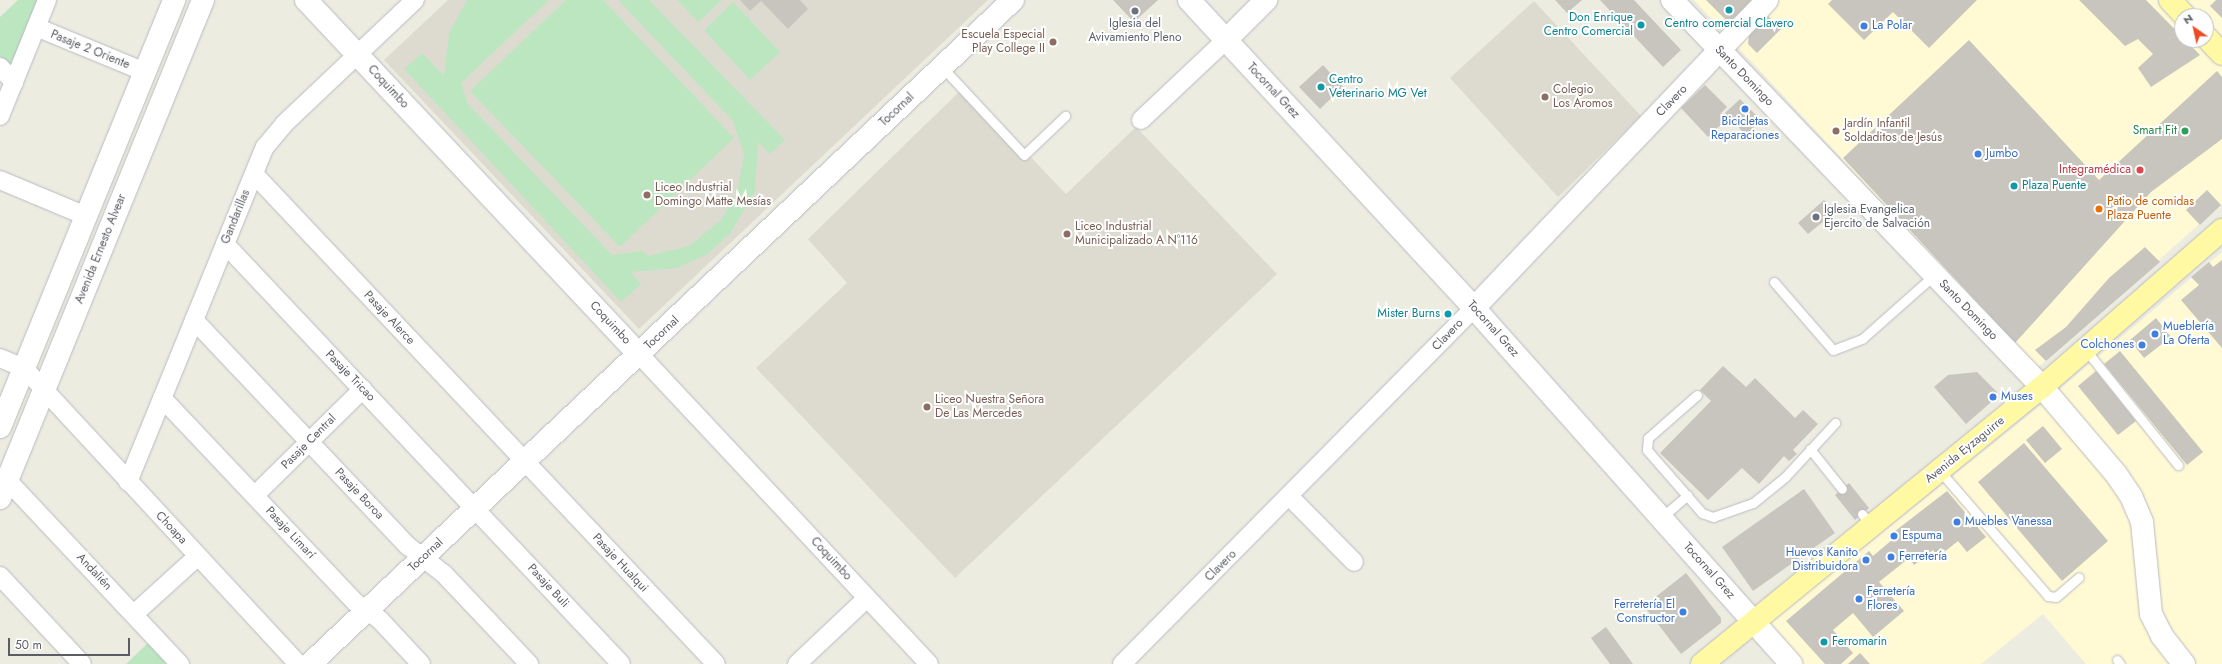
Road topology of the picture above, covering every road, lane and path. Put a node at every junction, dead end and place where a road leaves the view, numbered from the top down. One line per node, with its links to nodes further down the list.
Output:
1 (47, 0): 13 (street)
2 (174, 0): 21 (street)
3 (203, 0): 41 (street, Avenida Ernesto Alvear)
4 (306, 0): 18 (street, Coquimbo)
5 (415, 0): 18 (street, Gandarillas)
6 (1013, 0): 20 (street, Tocornal)
7 (1189, 0): 14 (street, Tocornal Grez)
8 (1266, 0): 14 (street)
9 (1672, 0): 16 (street, Santo Domingo)
10 (1767, 0): 16 (street, Clavero)
11 (2170, 0): 12 (main road)
12 (2178, 8)
13 (36, 27): 21 (street, Pasaje 2 Oriente); 22 (street)
14 (1226, 40): 25 (street); 33 (street, Tocornal Grez)
15 (2214, 46): 17 (main road)
16 (1720, 50): 31 (street, Santo Domingo); 33 (street, Clavero)
17 (2222, 54)
18 (358, 55): 26 (street, Gandarillas); 36 (street, Coquimbo)
19 (0, 67): 22 (street)
20 (942, 68): 24 (lane); 36 (street, Tocornal)
21 (145, 72): 28 (street)
22 (14, 82): 23 (street)
23 (0, 116)
24 (1065, 116)
25 (1141, 120)
26 (254, 174): 30 (street, Gandarillas); 48 (street, Pasaje Alerce)
27 (0, 180): 28 (street)
28 (86, 216): 38 (street)
29 (2222, 230): 35 (main road, Avenida Eyzaguirre)
30 (225, 244): 34 (street, Gandarillas); 40 (street, Pasaje Tricao)
31 (1934, 275): 32 (lane); 39 (street, Santo Domingo)
32 (1774, 282)
33 (1474, 308): 56 (street, Clavero); 58 (street, Tocornal Grez)
34 (194, 320): 43 (street, Gandarillas); 46 (street, Pasaje Boroa)
35 (2086, 349): 39 (main road, Avenida Eyzaguirre); 49 (lane)
36 (639, 354): 48 (street, Tocornal); 64 (street, Coquimbo)
37 (0, 358): 38 (street)
38 (24, 368): 41 (street, Choapa); 45 (street)
39 (2042, 387): 50 (main road, Avenida Eyzaguirre); 80 (street, Santo Domingo)
40 (363, 389): 46 (street, Pasaje Central); 57 (street, Pasaje Tricao)
41 (43, 392): 51 (street, Choapa); 52 (street, Avenida Ernesto Alvear)
42 (1697, 395): 55 (lane)
43 (162, 398): 51 (street, Gandarillas); 54 (street, Pasaje Limarí)
44 (1835, 423): 47 (lane)
45 (0, 427)
46 (309, 441): 54 (street, Pasaje Central); 60 (street, Pasaje Boroa)
47 (1810, 449): 53 (lane); 55 (lane)
48 (525, 462): 57 (street, Tocornal); 74 (street, Pasaje Hualqui)
49 (2178, 465)
50 (1939, 470): 63 (lane); 67 (main road, Avenida Eyzaguirre)
51 (128, 482): 59 (street, Choapa)
52 (4, 489): 66 (street, Andalién)
53 (1842, 489)
54 (255, 495): 65 (street, Pasaje Limarí)
55 (1687, 495): 58 (lane)
56 (1290, 497): 61 (street); 77 (street, Clavero)
57 (476, 508): 60 (street, Tocornal); 73 (street, Pasaje Buli)
58 (1661, 518): 67 (street, Tocornal Grez)
59 (198, 556): 66 (street); 68 (street, Choapa)
60 (423, 557): 65 (street, Tocornal); 72 (street, Pasaje Boroa)
61 (1354, 562)
62 (0, 576): 69 (street)
63 (2079, 577)
64 (867, 598): 75 (street); 76 (street, Coquimbo)
65 (367, 610): 68 (street, Tocornal); 71 (street, Pasaje Limarí)
66 (134, 614): 70 (street, Andalién)
67 (1753, 621): 78 (main road, Avenida Eyzaguirre); 79 (street, Tocornal Grez)
68 (309, 663)
69 (82, 664)
70 (180, 664)
71 (422, 664)
72 (529, 664)
73 (621, 664)
74 (716, 664)
75 (798, 664)
76 (929, 664)
77 (1122, 664)
78 (1702, 664)
79 (1791, 664)
80 (2184, 664)

